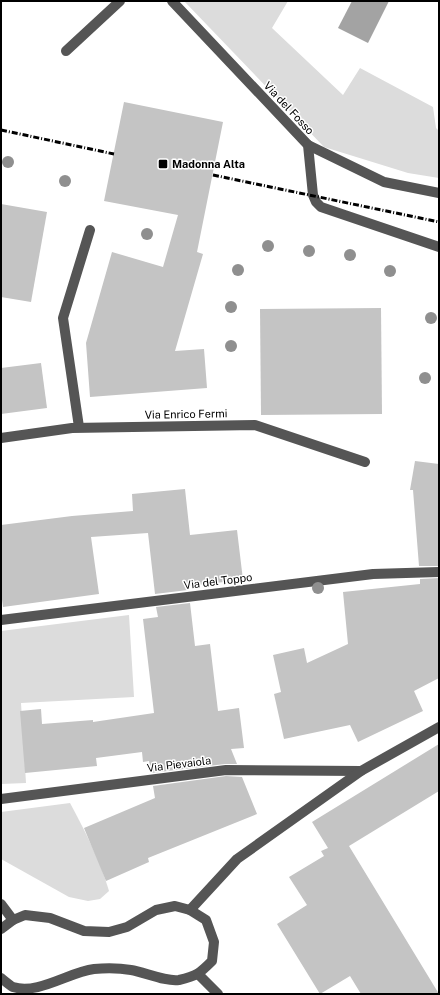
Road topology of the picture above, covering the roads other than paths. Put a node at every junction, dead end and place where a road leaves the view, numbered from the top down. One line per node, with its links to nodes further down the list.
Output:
1 (120, 1): 3 (street)
2 (172, 1): 4 (street, Via del Fosso)
3 (66, 51)
4 (308, 145): 5 (street); 7 (street, Via del Fosso)
5 (439, 193)
6 (90, 230): 8 (street)
7 (439, 247)
8 (79, 427): 9 (street, Via Enrico Fermi); 10 (street, Via Enrico Fermi)
9 (1, 438)
10 (365, 462)
11 (439, 572): 12 (street, Via del Toppo)
12 (1, 620)
13 (439, 727): 14 (street, Via Pievaiola)
14 (361, 771): 15 (street, Via Pievaiola); 17 (street, Via Pievaiola)
15 (1, 799)
16 (1, 904): 18 (street)
17 (190, 910): 18 (street); 20 (street)
18 (13, 920): 19 (street)
19 (1, 929)
20 (198, 974): 22 (street); 23 (street)
21 (1, 978): 22 (street)
22 (11, 991)
23 (218, 994)

